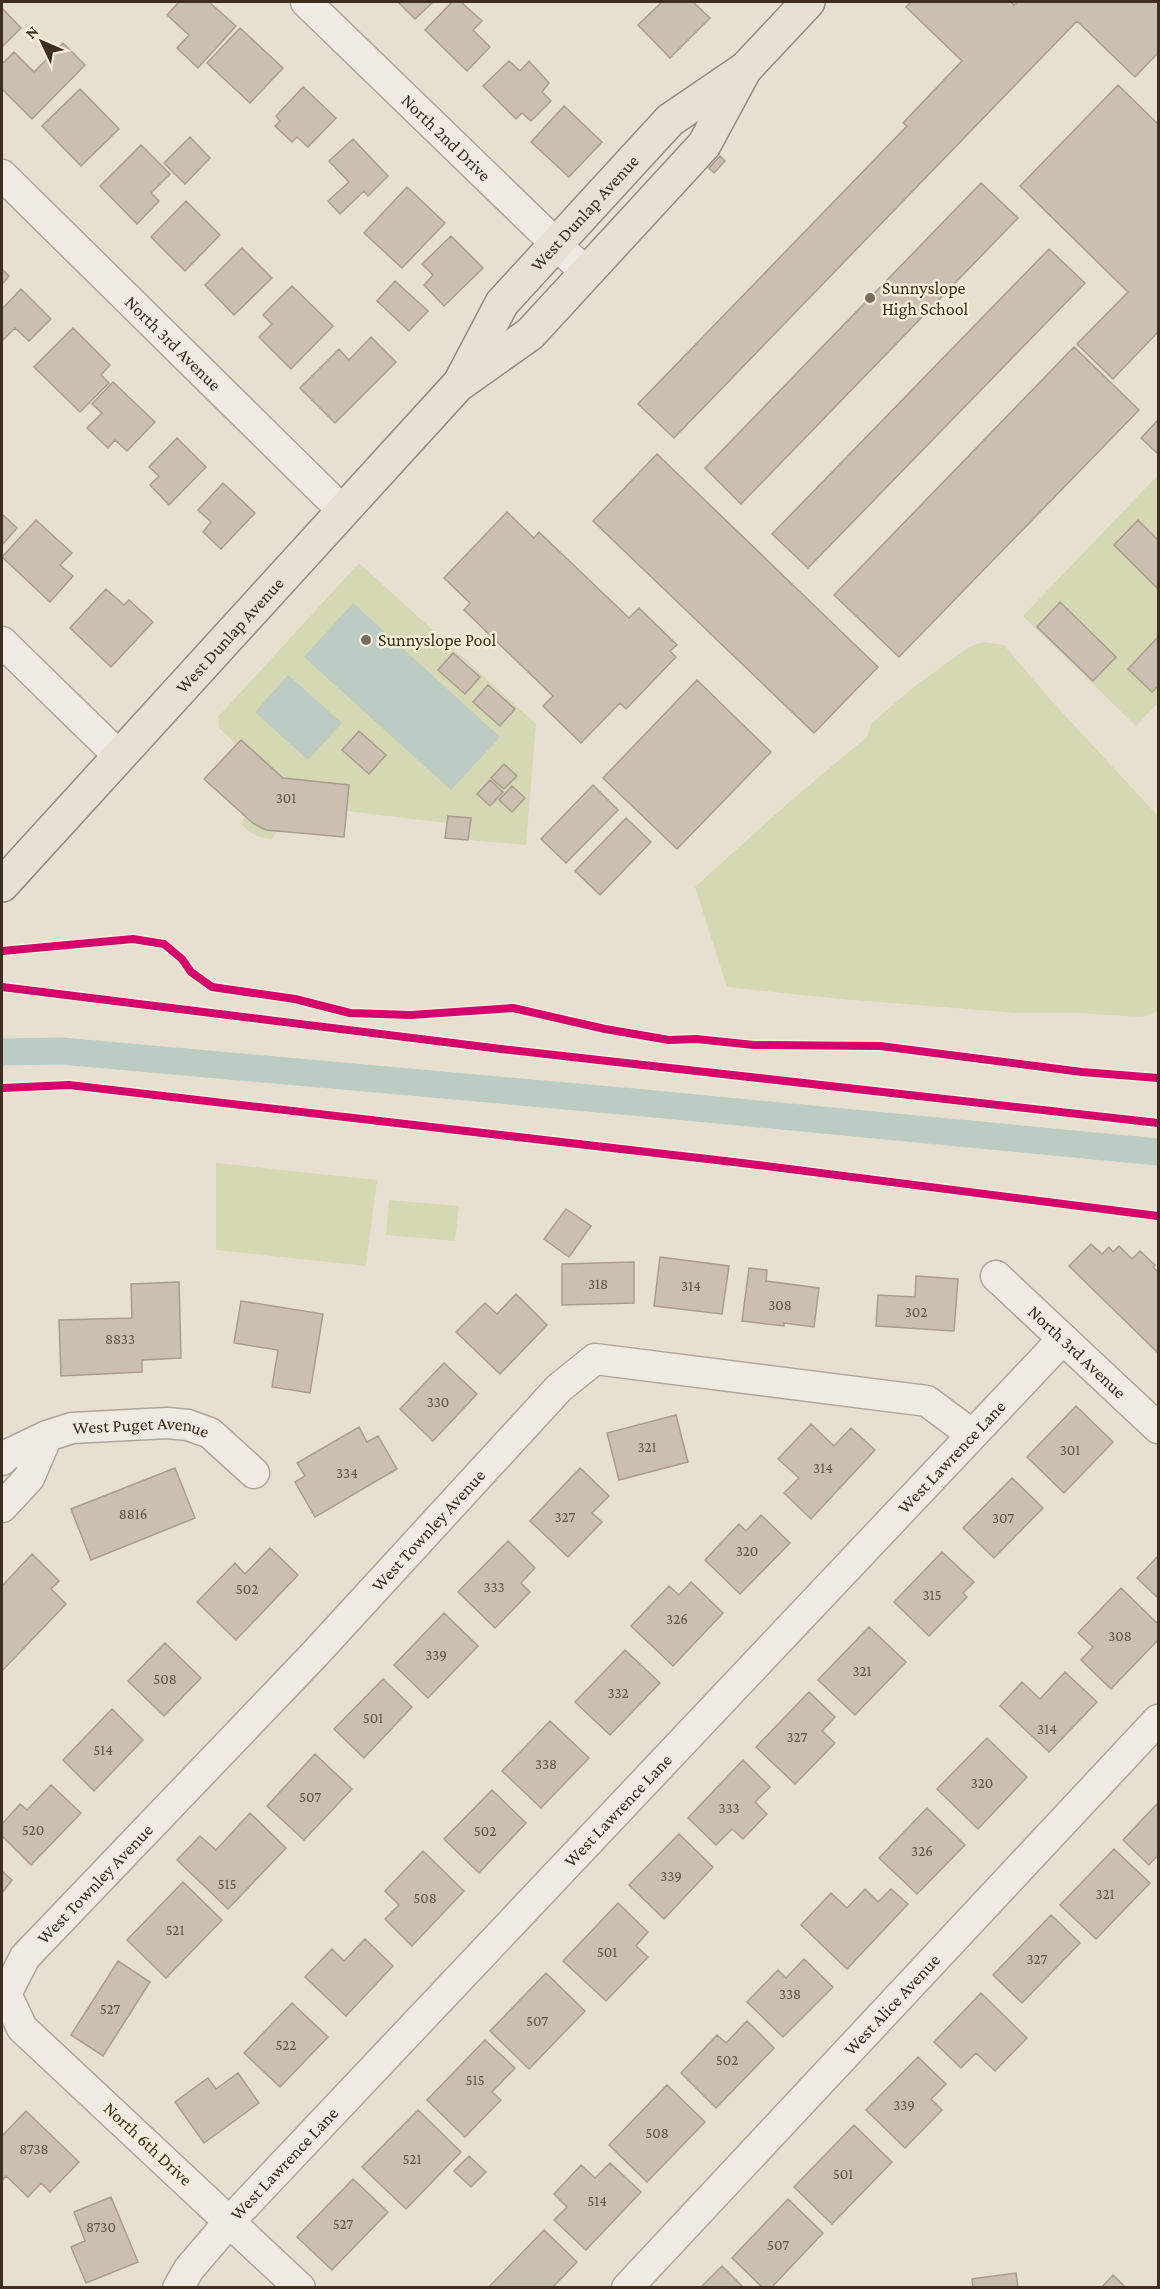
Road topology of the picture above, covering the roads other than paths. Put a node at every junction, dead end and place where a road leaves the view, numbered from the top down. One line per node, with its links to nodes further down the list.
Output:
1 (306, 2): 5 (street, North 2nd Drive)
2 (798, 5): 3 (main road, West Dunlap Avenue)
3 (746, 69): 5 (main road, West Dunlap Avenue); 6 (main road, West Dunlap Avenue)
4 (2, 175): 8 (street, North 3rd Avenue)
5 (555, 244): 6 (street, North 2nd Drive); 7 (main road, West Dunlap Avenue)
6 (586, 273): 7 (main road, West Dunlap Avenue)
7 (458, 385): 8 (main road, West Dunlap Avenue)
8 (344, 511): 10 (main road, West Dunlap Avenue)
9 (2, 642): 10 (street)
10 (119, 756): 11 (main road, West Dunlap Avenue)
11 (2, 885)
12 (996, 1276): 13 (street, North 3rd Avenue)
13 (1063, 1339): 14 (street, North 3rd Avenue); 15 (street, West Lawrence Lane)
14 (1158, 1428)
15 (972, 1434): 22 (street, West Townley Avenue); 23 (street, West Lawrence Lane)
16 (47, 1437): 17 (street, West Puget Avenue); 18 (street, West Puget Avenue); 19 (street, West Puget Avenue)
17 (3, 1456): 19 (street)
18 (254, 1473)
19 (29, 1478): 20 (street, West Puget Avenue)
20 (2, 1507)
21 (1158, 1720): 26 (street, West Alice Avenue)
22 (6, 1994): 23 (street, North 6th Drive)
23 (230, 2221): 24 (street, West Lawrence Lane); 25 (street, North 6th Drive)
24 (178, 2288)
25 (300, 2288)
26 (627, 2288)

